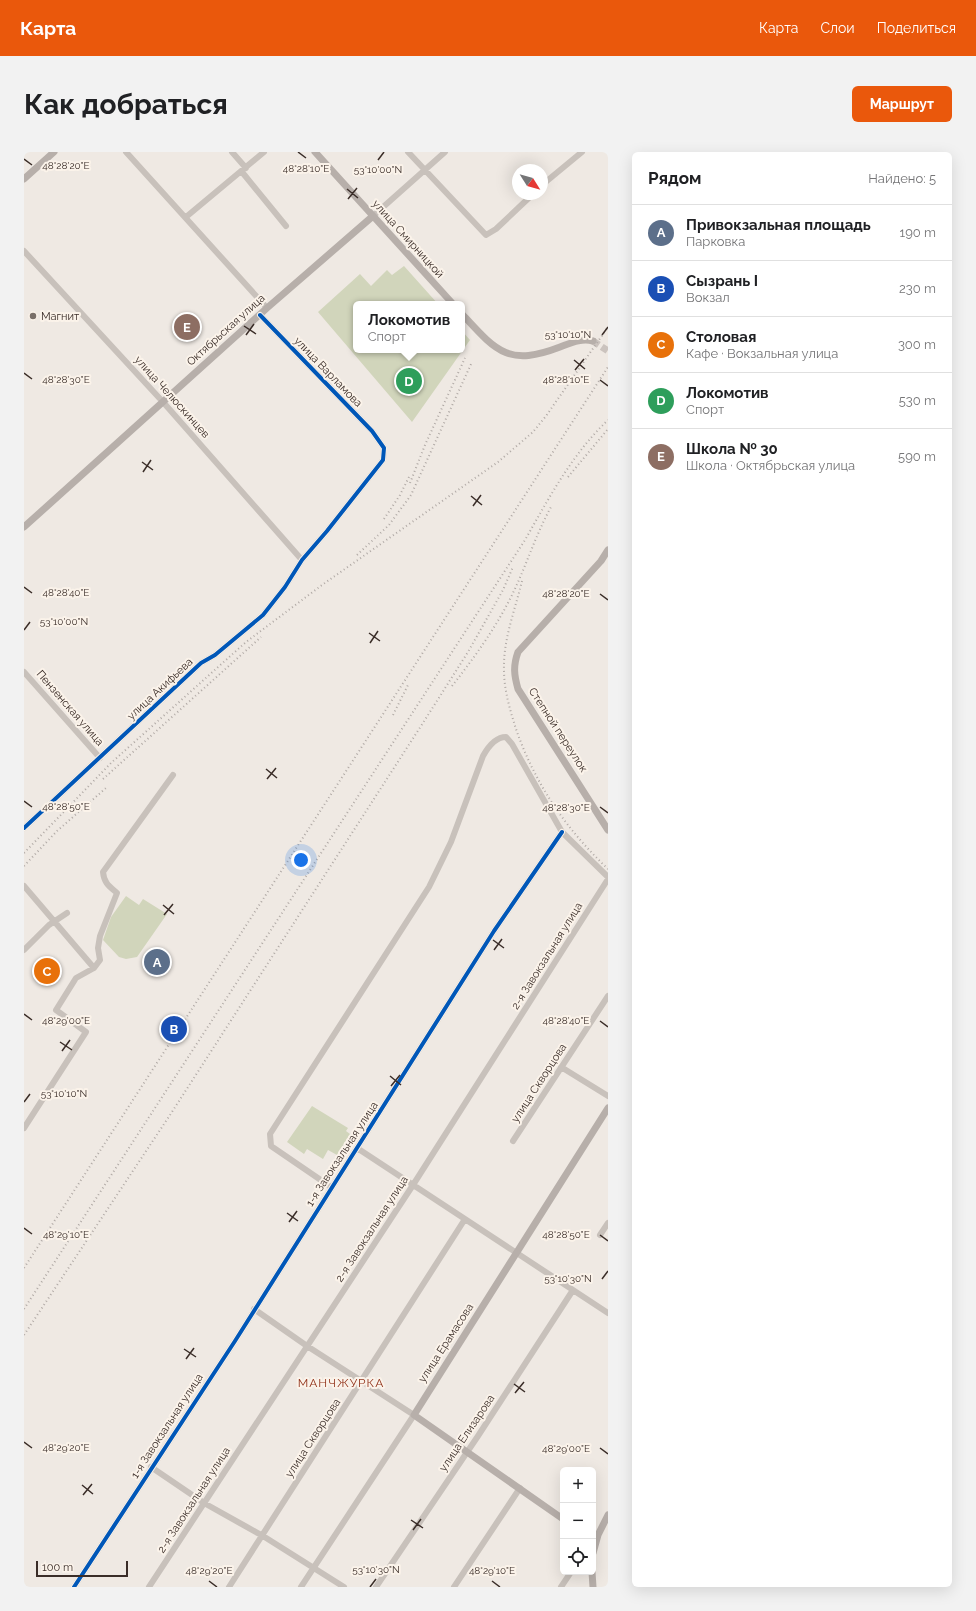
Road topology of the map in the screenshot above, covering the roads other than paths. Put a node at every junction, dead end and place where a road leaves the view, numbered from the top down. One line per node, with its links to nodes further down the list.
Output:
1 (54, 152): 11 (main road)
2 (126, 152): 15 (street)
3 (232, 152): 9 (street)
4 (264, 152): 9 (street)
5 (315, 152): 14 (main road, улица Смирницкой)
6 (408, 152): 10 (street)
7 (445, 152): 10 (street, Октябрьская улица)
8 (582, 152): 12 (street)
9 (244, 170): 15 (street); 16 (street)
10 (425, 170): 13 (street); 14 (street, Октябрьская улица)
11 (24, 178)
12 (548, 180)
13 (526, 200)
14 (373, 216): 18 (main road, улица Смирницкой); 19 (main road, Октябрьская улица)
15 (186, 218): 19 (street)
16 (286, 226)
17 (24, 251): 23 (street, улица Челюскинцев)
18 (450, 301)
19 (267, 308): 20 (main road, Октябрьская улица)
20 (260, 315): 23 (main road, Октябрьская улица); 24 (street, улица Варламова)
21 (465, 317): 22 (main road)
22 (593, 341)
23 (163, 402): 25 (main road, Октябрьская улица); 27 (street, улица Челюскинцев)
24 (382, 445): 27 (street, улица Акифьева)
25 (24, 527)
26 (608, 550): 32 (main road, Степной переулок)
27 (302, 560): 29 (street, улица Акифьева)
28 (24, 672): 29 (street, Пензенская улица)
29 (100, 758): 31 (street, улица Акифьева)
30 (173, 776): 38 (street)
31 (24, 828)
32 (608, 830)
33 (562, 832): 34 (street); 45 (street, 1-я Завокзальная улица); 47 (street)
34 (608, 878): 46 (street, 2-я Завокзальная улица)
35 (24, 886): 38 (street)
36 (67, 913): 37 (street)
37 (24, 950)
38 (91, 970): 43 (street)
39 (608, 996): 40 (street, улица Скворцова)
40 (561, 1067): 41 (street); 44 (street, улица Скворцова)
41 (608, 1096)
42 (608, 1108): 51 (main road, улица Ерамасова)
43 (24, 1128)
44 (513, 1141)
45 (357, 1148): 46 (street); 47 (street, 1-я Завокзальная улица)
46 (413, 1185): 48 (street); 55 (street, 2-я Завокзальная улица)
47 (331, 1188): 53 (street, 1-я Завокзальная улица)
48 (465, 1219): 51 (street); 56 (street, улица Скворцова)
49 (608, 1223): 50 (street)
50 (600, 1235)
51 (517, 1253): 52 (street); 57 (main road, улица Ерамасова)
52 (573, 1290): 54 (street); 58 (street, улица Елизарова)
53 (254, 1309): 55 (street); 59 (street, 1-я Завокзальная улица)
54 (608, 1313)
55 (307, 1346): 56 (street); 61 (street, 2-я Завокзальная улица)
56 (362, 1381): 57 (street); 66 (street, улица Скворцова)
57 (414, 1415): 58 (main road); 68 (street, улица Ерамасова)
58 (467, 1451): 60 (main road); 76 (street, улица Елизарова)
59 (151, 1467): 61 (street); 71 (street, 1-я Завокзальная улица)
60 (520, 1488): 63 (main road); 77 (street)
61 (204, 1503): 66 (street); 72 (street, 2-я Завокзальная улица)
62 (608, 1515): 64 (main road)
63 (560, 1516)
64 (604, 1522): 65 (main road); 67 (main road)
65 (596, 1526)
66 (262, 1536): 68 (street); 73 (street, улица Скворцова)
67 (596, 1545)
68 (313, 1568): 74 (street, улица Ерамасова); 75 (street)
69 (569, 1575): 78 (street)
70 (592, 1575): 79 (main road)
71 (74, 1587)
72 (149, 1587)
73 (229, 1587)
74 (301, 1587)
75 (344, 1587)
76 (376, 1587)
77 (454, 1587)
78 (562, 1587)
79 (593, 1587)

